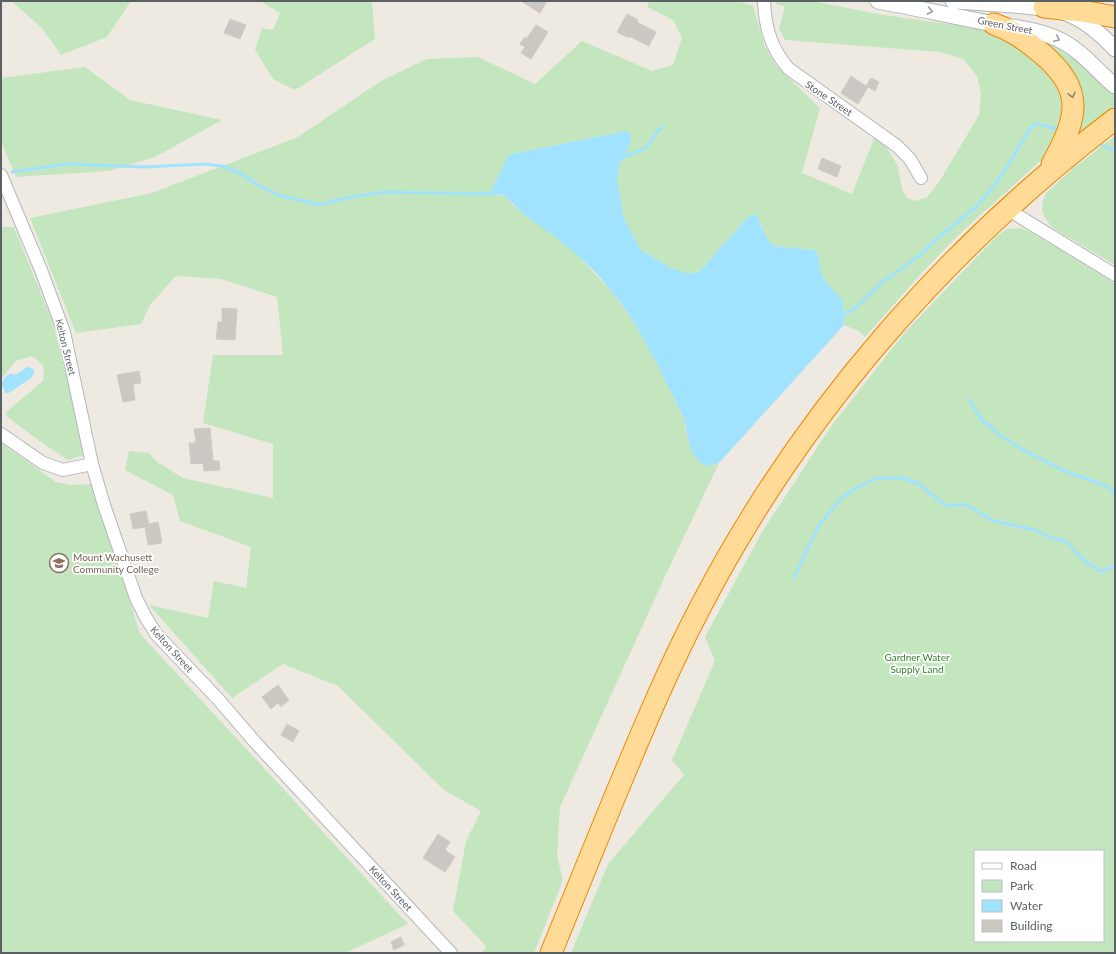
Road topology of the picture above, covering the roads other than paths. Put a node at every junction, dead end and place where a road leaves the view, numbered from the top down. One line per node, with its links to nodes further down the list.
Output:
1 (764, 1): 12 (street, Stone Street)
2 (878, 1): 6 (street, Green Street, one-way to 6)
3 (953, 1): 4 (street, Green Street)
4 (1044, 8): 5 (highway); 7 (street, Green Street)
5 (1115, 17)
6 (994, 24): 8 (street, Green Street, one-way to 8); 11 (highway, one-way to 11)
7 (1115, 48)
8 (1115, 86)
9 (1115, 119): 11 (highway)
10 (1, 175): 16 (street, Kelton Street)
11 (1045, 176): 13 (highway)
12 (921, 178)
13 (1007, 209): 14 (street); 18 (highway)
14 (1115, 275)
15 (1, 434): 16 (street)
16 (92, 464): 17 (street, Kelton Street)
17 (451, 953)
18 (551, 953)

